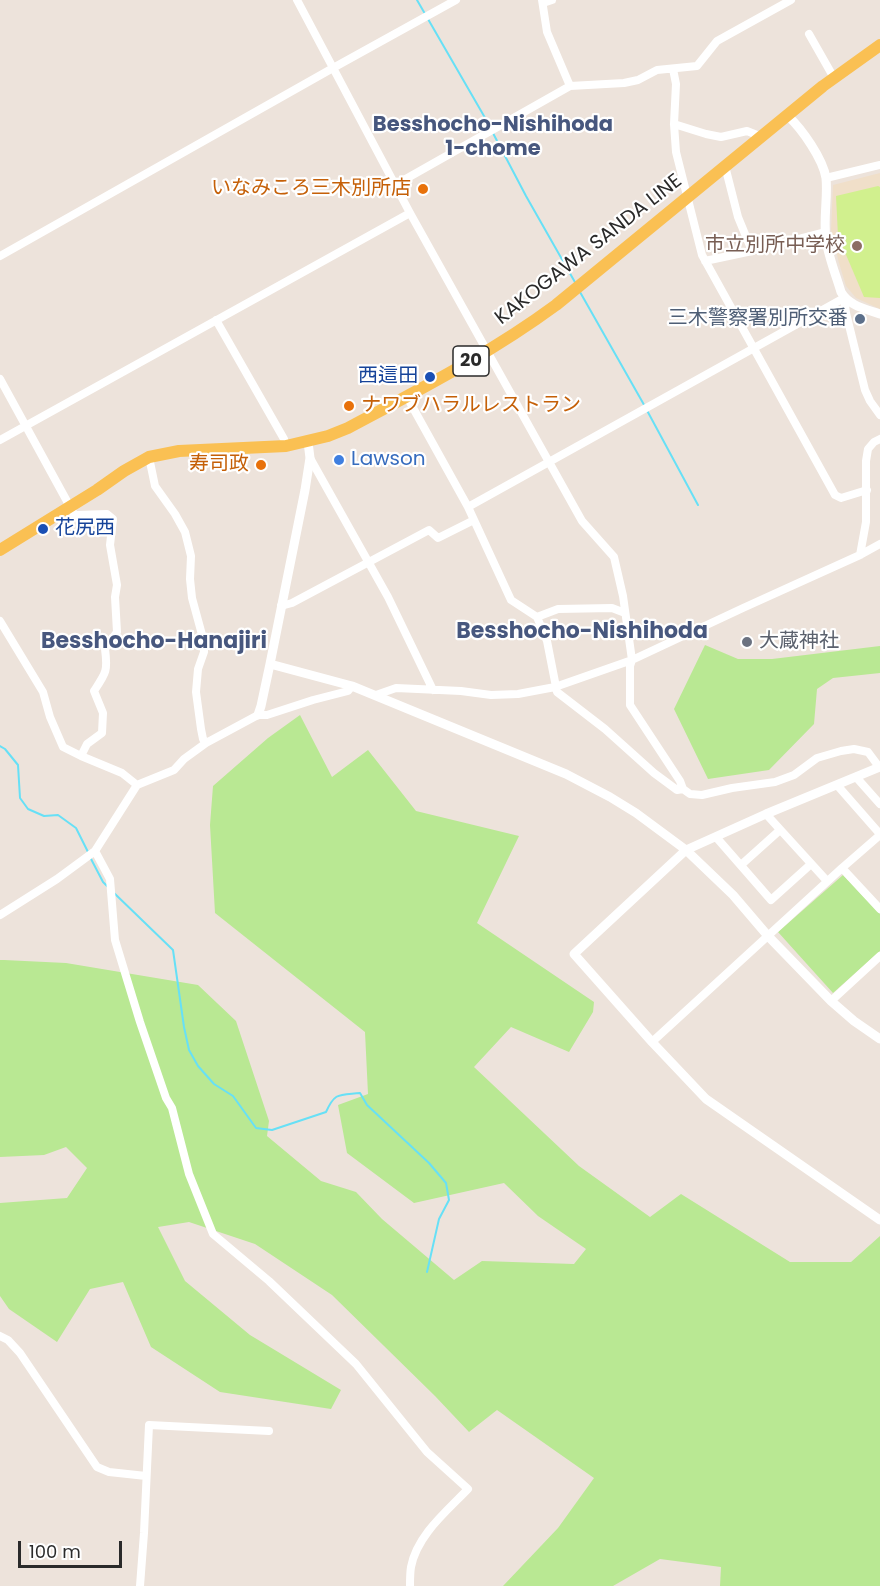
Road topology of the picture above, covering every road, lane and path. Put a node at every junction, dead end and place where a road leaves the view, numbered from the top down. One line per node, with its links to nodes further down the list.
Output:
1 (297, 0): 8 (street)
2 (456, 0): 8 (street)
3 (552, 0): 5 (street)
4 (791, 0): 9 (street)
5 (542, 2): 11 (street)
6 (809, 34): 10 (street)
7 (880, 45): 10 (main road, KAKOGAWA SANDA LINE / 20)
8 (333, 68): 18 (street); 23 (street)
9 (674, 69): 11 (street); 13 (street)
10 (834, 78): 12 (main road, KAKOGAWA SANDA LINE / 20)
11 (570, 86): 18 (street)
12 (788, 116): 14 (main road, KAKOGAWA SANDA LINE / 20); 17 (street)
13 (674, 124): 14 (street); 19 (street)
14 (762, 137): 16 (main road, KAKOGAWA SANDA LINE / 20)
15 (880, 165): 17 (street)
16 (725, 166): 19 (main road, KAKOGAWA SANDA LINE / 20); 22 (street)
17 (826, 178): 21 (street)
18 (395, 184): 20 (street)
19 (688, 197): 24 (street); 29 (main road, KAKOGAWA SANDA LINE / 20)
20 (410, 213): 27 (street); 29 (street)
21 (825, 232): 22 (street); 25 (street)
22 (752, 251): 24 (street)
23 (0, 256)
24 (705, 261): 28 (street)
25 (844, 298): 26 (street); 28 (street); 32 (street)
26 (880, 314)
27 (216, 320): 33 (street); 37 (street)
28 (754, 348): 40 (street); 41 (street)
29 (488, 351): 31 (main road, KAKOGAWA SANDA LINE / 20); 40 (street)
30 (0, 379): 33 (street)
31 (407, 397): 36 (main road, KAKOGAWA SANDA LINE / 20); 43 (street)
32 (880, 415)
33 (25, 425): 35 (street); 42 (street)
34 (880, 439): 41 (street)
35 (0, 440)
36 (308, 442): 37 (main road, KAKOGAWA SANDA LINE / 20); 39 (street)
37 (286, 446): 38 (main road, KAKOGAWA SANDA LINE / 20)
38 (149, 458): 42 (main road, KAKOGAWA SANDA LINE / 20); 60 (street)
39 (310, 458): 48 (street); 49 (street)
40 (549, 462): 43 (street); 50 (street)
41 (867, 490): 47 (street)
42 (70, 507): 46 (main road, KAKOGAWA SANDA LINE / 20); 61 (street)
43 (468, 507): 44 (street)
44 (474, 520): 48 (street); 51 (street)
45 (880, 544): 47 (street)
46 (0, 550)
47 (860, 555): 53 (street)
48 (369, 562): 49 (street); 57 (street)
49 (281, 606): 54 (street)
50 (625, 613): 51 (street); 53 (street)
51 (537, 617): 56 (street)
52 (0, 621): 61 (street)
53 (632, 660): 56 (street); 66 (street)
54 (270, 664): 55 (street); 59 (street)
55 (352, 686): 58 (street); 59 (street)
56 (555, 687): 57 (street); 66 (street)
57 (433, 690): 58 (street)
58 (376, 695): 72 (street)
59 (258, 715): 60 (street)
60 (206, 743): 64 (street)
61 (81, 756): 64 (street)
62 (880, 767): 63 (street); 66 (street)
63 (856, 777): 65 (street); 67 (street)
64 (137, 785): 73 (street)
65 (837, 785): 68 (street); 70 (street)
66 (683, 789)
67 (880, 803)
68 (766, 814): 69 (street); 71 (street)
69 (780, 830): 74 (street); 75 (street)
70 (880, 834): 76 (street)
71 (716, 837): 72 (street); 75 (street)
72 (686, 850): 80 (street); 84 (street)
73 (94, 851): 79 (street); 90 (street)
74 (811, 864): 75 (street); 77 (street)
75 (741, 865)
76 (842, 868): 77 (street); 78 (street)
77 (827, 881): 80 (street)
78 (880, 909)
79 (0, 915)
80 (768, 936): 82 (street); 84 (street)
81 (880, 956): 82 (street)
82 (831, 1001): 83 (street)
83 (880, 1039)
84 (652, 1042): 85 (street)
85 (880, 1220)
86 (0, 1336): 88 (street)
87 (269, 1431): 88 (street)
88 (146, 1476): 89 (street)
89 (140, 1586)
90 (410, 1586)

